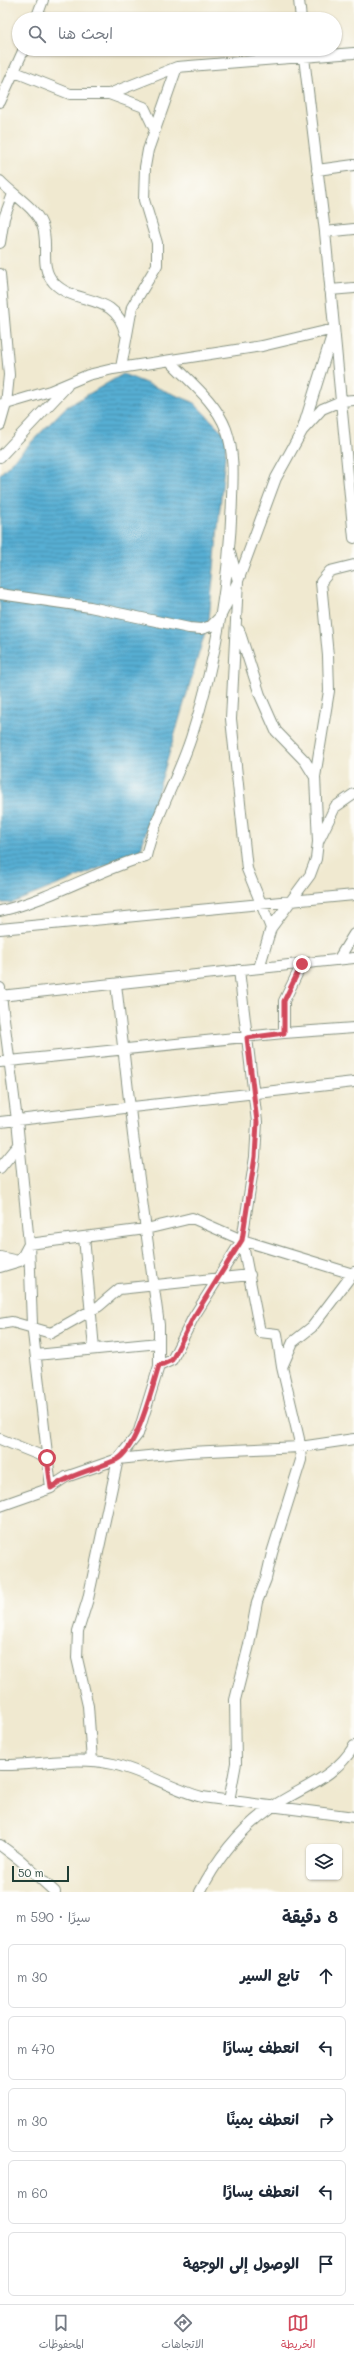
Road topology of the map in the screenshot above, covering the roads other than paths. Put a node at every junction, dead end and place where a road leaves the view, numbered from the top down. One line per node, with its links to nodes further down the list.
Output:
1 (43, 0): 3 (street)
2 (299, 0): 4 (street)
3 (39, 12)
4 (300, 12)
5 (342, 52): 6 (street)
6 (354, 52)
7 (21, 56): 11 (street)
8 (276, 56): 10 (street)
9 (303, 56): 16 (street)
10 (178, 67): 12 (street); 14 (street)
11 (15, 72): 12 (street); 13 (street)
12 (109, 94): 14 (street)
13 (0, 102)
14 (155, 130): 27 (street)
15 (354, 165): 16 (street)
16 (317, 170): 20 (street)
17 (0, 181): 18 (street)
18 (13, 194): 21 (street); 27 (street)
19 (354, 229): 20 (street)
20 (325, 232): 25 (street)
21 (0, 235): 22 (street)
22 (0, 244)
23 (0, 274): 33 (street)
24 (354, 288): 25 (street)
25 (330, 290): 26 (street)
26 (334, 329): 28 (street); 32 (street); 35 (street)
27 (125, 335): 29 (street)
28 (171, 362): 29 (street); 39 (street)
29 (121, 368): 30 (street)
30 (70, 383): 33 (street); 36 (street)
31 (354, 400): 32 (street)
32 (341, 401): 35 (street); 37 (street)
33 (3, 404): 34 (street)
34 (0, 425)
35 (302, 431): 41 (street)
36 (0, 457)
37 (350, 462): 38 (street)
38 (354, 538)
39 (229, 549): 41 (street); 43 (street)
40 (354, 565): 45 (street)
41 (238, 581): 43 (street); 44 (street)
42 (0, 594): 43 (street)
43 (220, 617): 51 (street)
44 (236, 623): 45 (street); 50 (street)
45 (315, 777): 47 (street)
46 (354, 794): 47 (street)
47 (318, 842): 49 (street)
48 (354, 896): 49 (street)
49 (292, 901): 50 (street); 52 (street)
50 (261, 904): 52 (street); 53 (street)
51 (0, 911)
52 (271, 928): 58 (street)
53 (0, 929)
54 (354, 934): 56 (street)
55 (354, 958): 56 (street)
56 (338, 960): 57 (street)
57 (302, 964): 58 (street); 63 (street)
58 (259, 968): 59 (street)
59 (239, 970): 60 (street); 64 (street)
60 (116, 984): 61 (street); 65 (street)
61 (0, 993): 66 (street)
62 (354, 1028): 63 (street)
63 (284, 1033): 64 (street)
64 (247, 1038): 65 (street); 68 (street)
65 (123, 1051): 66 (street); 69 (street)
66 (5, 1062): 70 (street)
67 (354, 1082): 68 (street)
68 (253, 1092): 69 (street); 76 (street)
69 (130, 1108): 70 (street); 74 (street)
70 (17, 1120): 71 (street); 72 (street)
71 (0, 1122)
72 (19, 1145): 73 (street); 77 (street)
73 (0, 1168)
74 (146, 1229): 75 (street); 76 (street); 84 (street)
75 (84, 1237): 77 (street); 85 (street)
76 (242, 1240): 81 (street); 82 (street); 83 (street)
77 (29, 1244): 79 (street); 87 (street)
78 (0, 1256): 79 (street)
79 (20, 1261): 80 (street)
80 (0, 1267)
81 (353, 1273): 92 (street)
82 (250, 1275): 83 (street); 92 (street)
83 (217, 1279): 84 (street); 91 (street)
84 (153, 1285): 85 (street); 88 (street)
85 (91, 1311): 87 (street); 89 (street)
86 (0, 1324): 87 (street)
87 (33, 1328): 90 (street)
88 (159, 1343): 89 (street); 91 (street)
89 (94, 1349): 90 (street)
90 (36, 1355): 96 (street)
91 (159, 1366): 97 (street)
92 (282, 1367): 95 (street)
93 (0, 1439): 96 (street)
94 (354, 1439): 95 (street)
95 (300, 1447): 97 (street); 104 (street)
96 (47, 1458): 98 (street)
97 (118, 1459): 98 (street); 102 (street)
98 (51, 1488): 99 (street); 100 (street)
99 (0, 1506)
100 (0, 1514)
101 (354, 1746): 105 (street)
102 (92, 1761): 103 (street); 104 (street)
103 (0, 1765)
104 (229, 1801): 105 (street)
105 (273, 1806): 106 (street); 109 (street)
106 (354, 1817)
107 (0, 1845): 108 (street)
108 (55, 1892)
109 (200, 1892)

